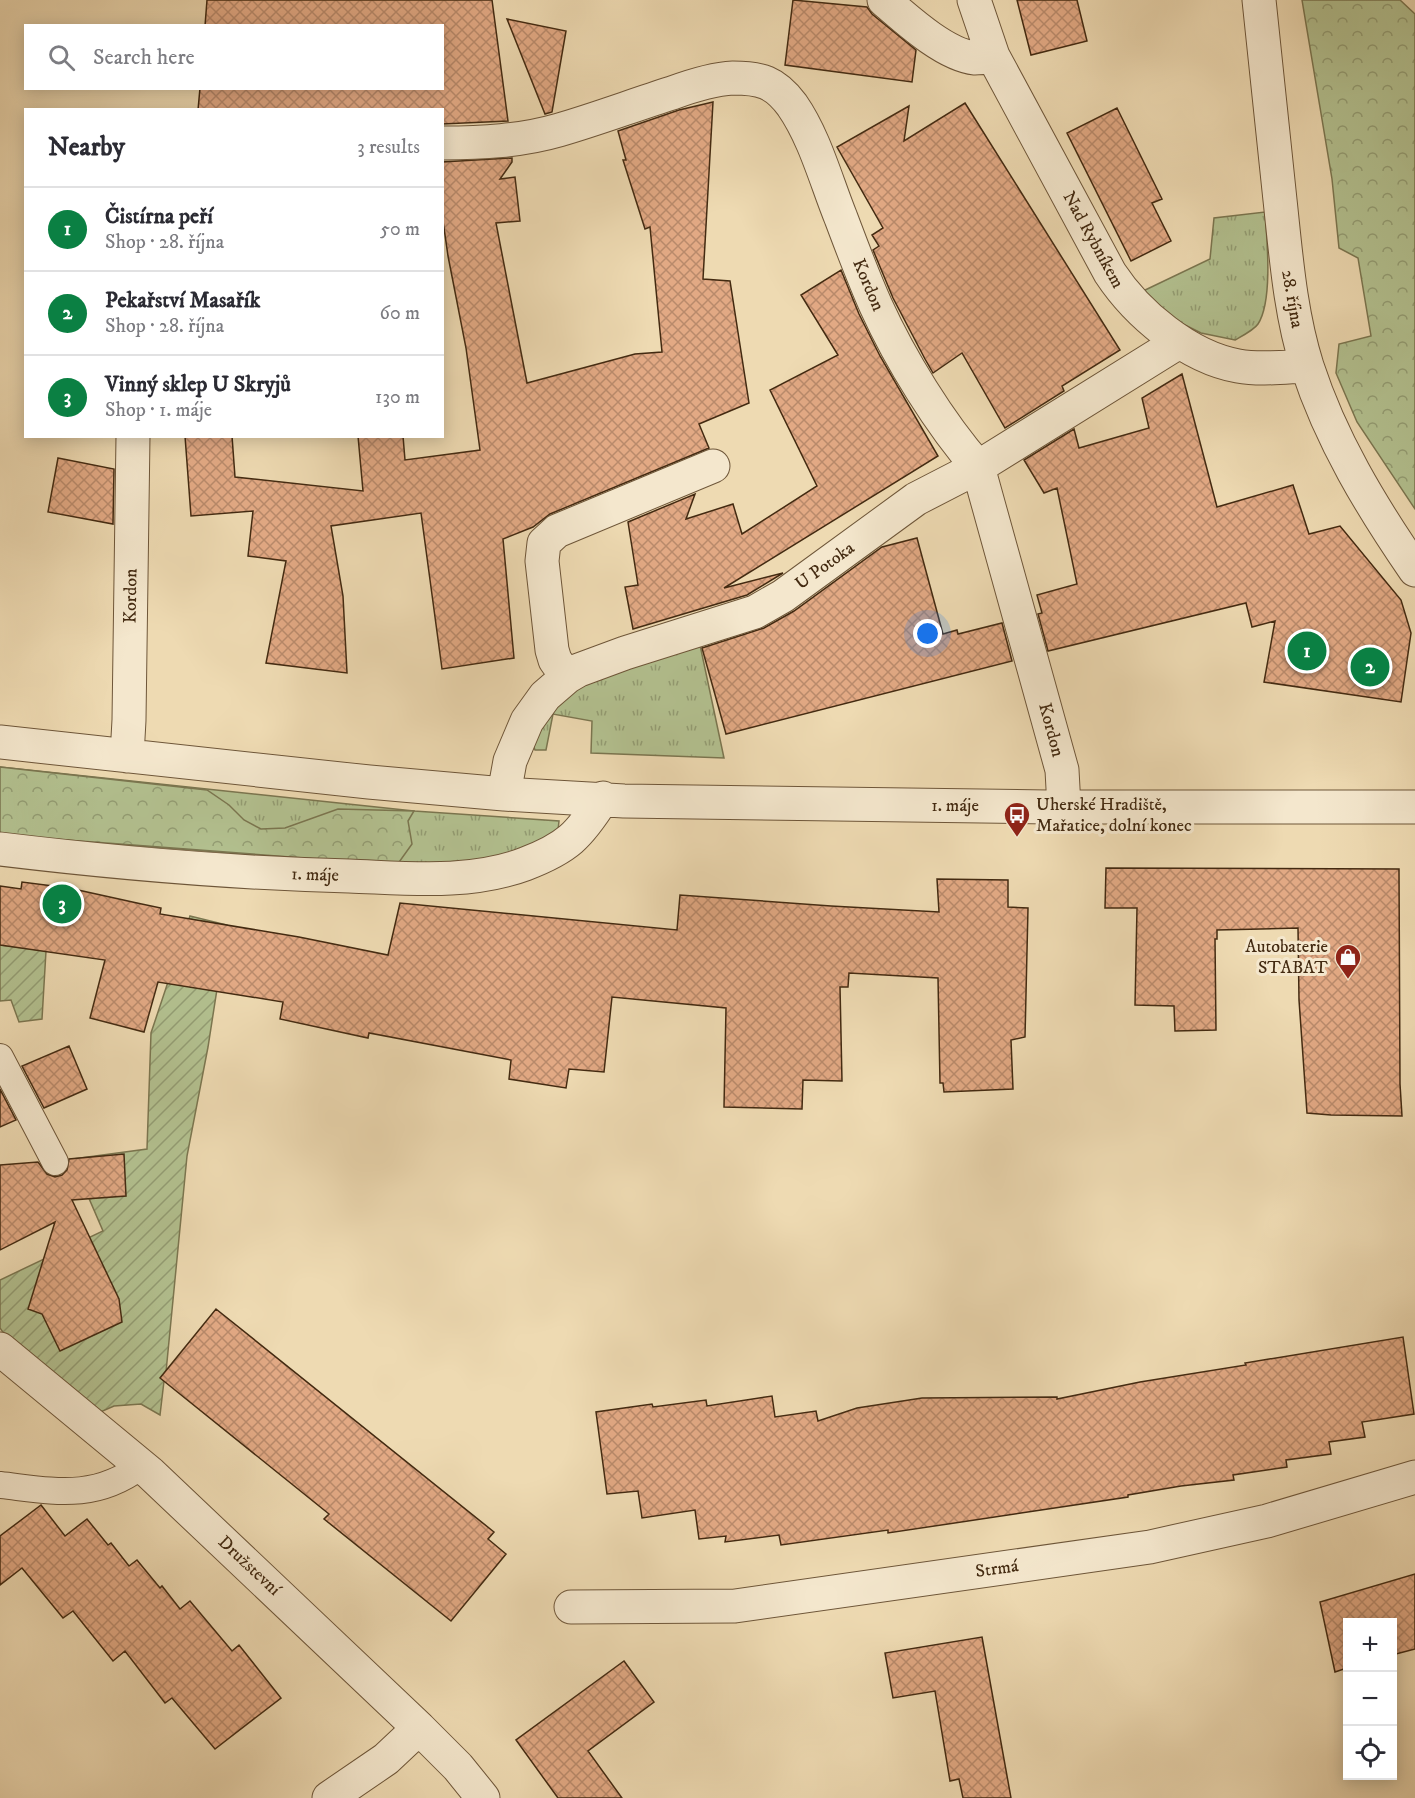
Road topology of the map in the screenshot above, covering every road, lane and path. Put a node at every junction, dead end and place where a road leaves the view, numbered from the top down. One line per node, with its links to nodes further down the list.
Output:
1 (884, 0): 4 (street)
2 (974, 0): 4 (street, Nad Rybníkem)
3 (1259, 0): 7 (street, 28. října)
4 (993, 56): 6 (street, Nad Rybníkem)
5 (444, 143): 10 (street, Kordon)
6 (1179, 342): 7 (street, Nad Rybníkem); 10 (street, U Potoka)
7 (1307, 366): 11 (street, 28. října)
8 (133, 438): 14 (street, Kordon)
9 (713, 466): 12 (street)
10 (978, 467): 12 (street, U Potoka); 17 (street, Kordon)
11 (1415, 570)
12 (567, 677): 15 (street, U Potoka)
13 (0, 742): 14 (street, 1. máje)
14 (127, 756): 15 (street, 1. máje)
15 (504, 794): 16 (street, 1. máje)
16 (603, 798): 17 (street, 1. máje); 19 (street, 1. máje)
17 (1064, 807): 18 (street, 1. máje)
18 (1415, 807)
19 (0, 849)
20 (0, 1057): 21 (lane)
21 (55, 1162)
22 (0, 1349): 23 (street, Družstevní)
23 (141, 1466): 25 (lane); 27 (street, Družstevní)
24 (1415, 1477): 26 (street, Strmá)
25 (0, 1485)
26 (572, 1607)
27 (419, 1728): 28 (street); 29 (street, Družstevní)
28 (329, 1798)
29 (483, 1798)

